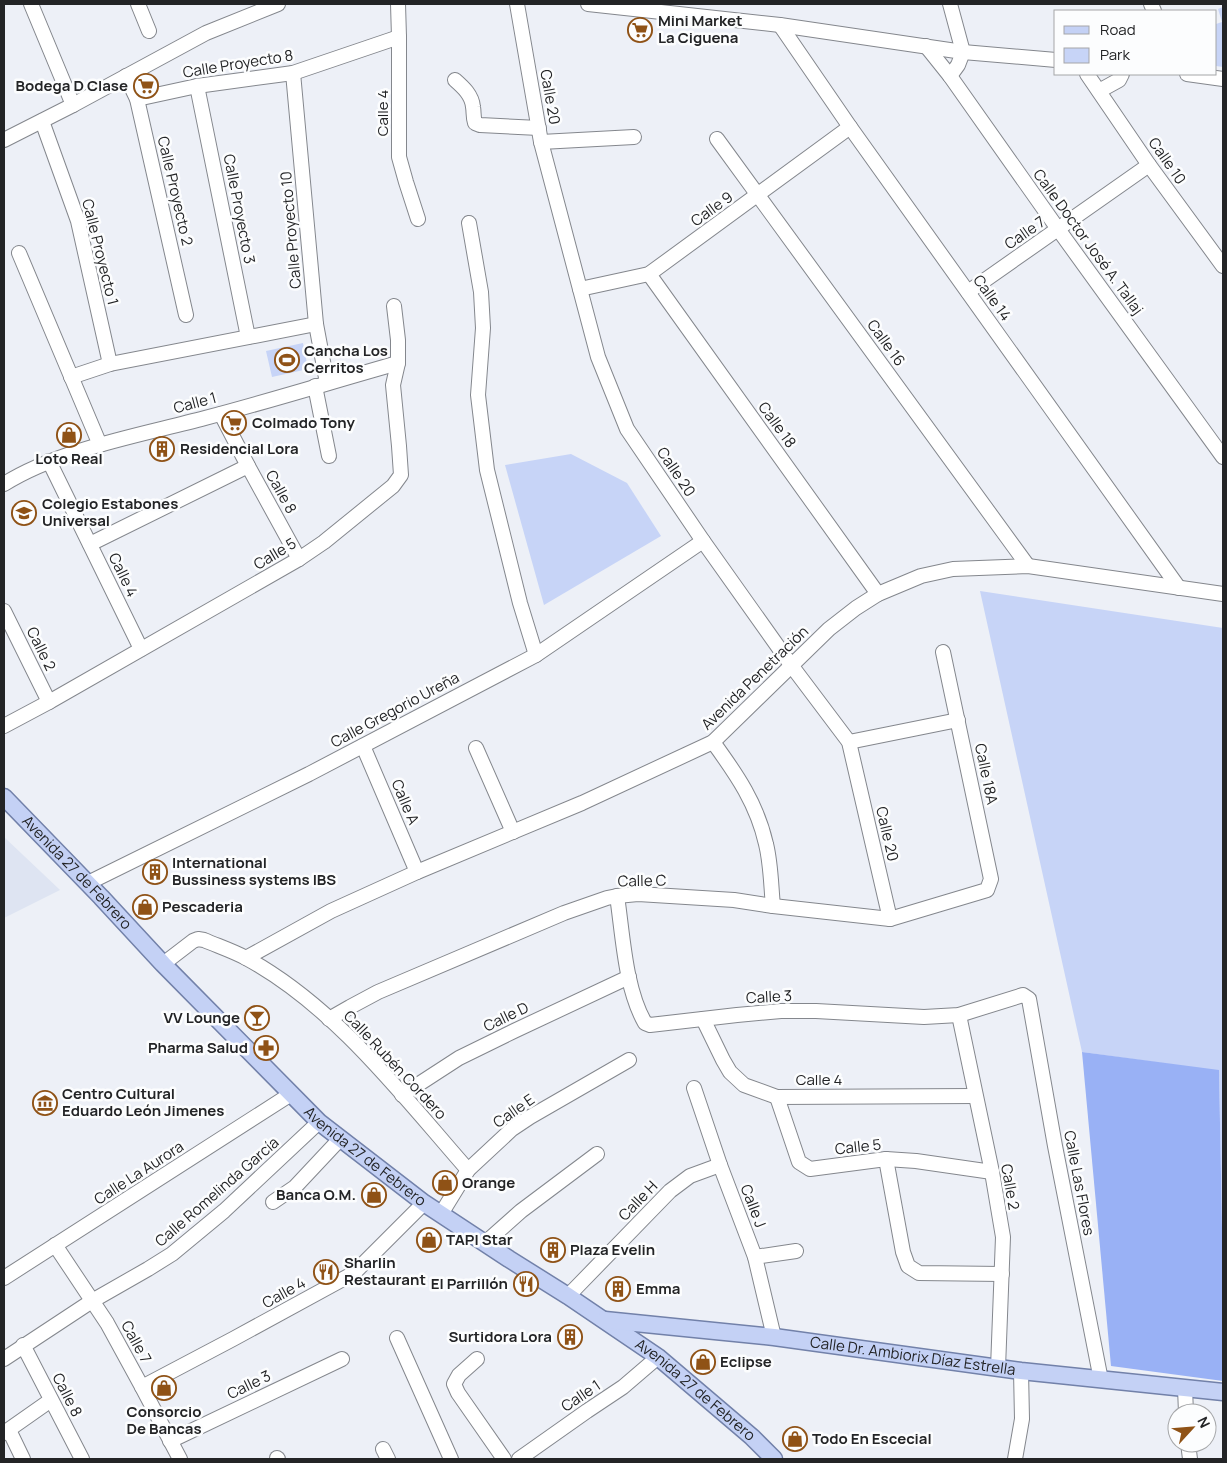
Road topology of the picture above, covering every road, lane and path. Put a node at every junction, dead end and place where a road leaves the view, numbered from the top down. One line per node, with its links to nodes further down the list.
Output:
1 (31, 4): 26 (street)
2 (138, 4): 10 (street)
3 (278, 4): 19 (street)
4 (398, 4): 11 (street, Calle 4)
5 (517, 4): 29 (street, Calle 20)
6 (588, 4): 8 (street)
7 (950, 4): 13 (street)
8 (613, 5): 9 (street)
9 (780, 25): 12 (street); 28 (street, Calle 14)
10 (149, 31)
11 (399, 37): 15 (street, Calle Proyecto 8); 36 (street, Calle 4)
12 (926, 46): 13 (street); 20 (street, Calle Doctor José A. Tallaj)
13 (963, 52): 14 (street); 20 (street)
14 (1054, 60)
15 (293, 73): 23 (street, Calle Proyecto 8); 46 (street, Calle Proyecto 10)
16 (1088, 75): 24 (street, Calle 10)
17 (1122, 75): 24 (street)
18 (1194, 75): 21 (street)
19 (126, 76): 25 (street, Calle Proyecto 2); 26 (street)
20 (950, 76): 38 (street, Calle Doctor José A. Tallaj)
21 (1223, 79)
22 (455, 80): 29 (street)
23 (197, 86): 25 (street, Calle Proyecto 8); 47 (street, Calle Proyecto 3)
24 (1099, 91): 34 (street, Calle 10)
25 (137, 99): 45 (street, Calle Proyecto 2)
26 (73, 105): 27 (street)
27 (42, 121): 32 (street); 49 (street, Calle Proyecto 1)
28 (850, 127): 35 (street, Calle 9); 43 (street, Calle 14)
29 (539, 128): 33 (street, Calle 20)
30 (634, 137): 33 (street)
31 (717, 139): 35 (street, Calle 16)
32 (4, 140)
33 (541, 142): 42 (street, Calle 20)
34 (1149, 165): 38 (street, Calle 7); 40 (street, Calle 10)
35 (758, 195): 41 (street, Calle 9); 62 (street, Calle 16)
36 (418, 219)
37 (469, 223): 69 (street)
38 (1058, 229): 43 (street, Calle 7); 55 (street, Calle Doctor José A. Tallaj)
39 (19, 253): 50 (street)
40 (1223, 266)
41 (649, 274): 42 (street, Calle 9); 64 (street, Calle 18)
42 (580, 289): 59 (street, Calle 20)
43 (968, 292): 63 (street, Calle 14)
44 (394, 306): 48 (street, Calle 5)
45 (186, 315)
46 (316, 324): 47 (street); 51 (street, Calle Proyecto 10)
47 (248, 337): 49 (street)
48 (398, 363): 51 (street, Calle 1); 61 (street, Calle 5)
49 (110, 364): 50 (street)
50 (71, 377): 53 (street)
51 (321, 385): 52 (street, Calle 1); 54 (street, Calle Proyecto 10)
52 (221, 414): 53 (street, Calle 1); 57 (street, Calle 8)
53 (100, 445): 56 (street, Calle 1)
54 (329, 456)
55 (1223, 457)
56 (49, 461): 58 (street, Calle 1); 60 (street, Calle 4)
57 (248, 466): 60 (street); 61 (street, Calle 8)
58 (5, 482)
59 (703, 541): 69 (street, Calle Gregorio Ureña); 70 (street, Calle 20)
60 (90, 544): 67 (street, Calle 4)
61 (299, 559): 67 (street, Calle 5)
62 (1028, 566): 63 (street, Avenida Penetración); 64 (street, Avenida Penetración)
63 (1179, 588): 65 (street, Avenida Penetración)
64 (878, 594): 70 (street, Avenida Penetración)
65 (1223, 594)
66 (4, 610): 71 (street, Calle 2)
67 (141, 649): 71 (street, Calle 5)
68 (944, 652): 72 (street, Calle 18A)
69 (536, 655): 76 (street, Calle Gregorio Ureña)
70 (791, 665): 74 (street, Avenida Penetración); 75 (street, Calle 20)
71 (49, 702): 73 (street, Calle 5)
72 (958, 720): 75 (street); 82 (street, Calle 18A)
73 (4, 726)
74 (712, 742): 79 (street, Avenida Penetración); 84 (street)
75 (850, 742): 85 (street, Calle 20)
76 (363, 746): 80 (street, Calle A); 81 (street, Calle Gregorio Ureña)
77 (476, 748): 79 (street)
78 (4, 798): 81 (main road, Avenida 27 de Febrero)
79 (513, 832): 80 (street, Avenida Penetración)
80 (417, 872): 86 (street, Avenida Penetración)
81 (88, 883): 87 (main road, Avenida 27 de Febrero)
82 (975, 894): 85 (street, Calle C)
83 (617, 896): 84 (street, Calle C); 88 (street, Calle 3); 91 (street, Calle C)
84 (773, 906): 85 (street, Calle C)
85 (890, 919)
86 (246, 958): 87 (street, Calle Rubén Cordero); 91 (street, Calle Rubén Cordero)
87 (163, 964): 95 (main road, Avenida 27 de Febrero)
88 (629, 978): 92 (street, Calle 3); 96 (street, Calle D)
89 (1022, 995): 90 (street, Calle 3); 127 (street, Calle Las Flores)
90 (959, 1015): 92 (street, Calle 3); 97 (street, Calle 2)
91 (329, 1019): 96 (street, Calle Rubén Cordero)
92 (703, 1020): 98 (street, Calle 4)
93 (629, 1060): 104 (street, Calle E)
94 (694, 1088): 103 (street, Calle J)
95 (291, 1094): 99 (main road, Avenida 27 de Febrero); 110 (street, Calle La Aurora)
96 (402, 1094): 104 (street, Calle Rubén Cordero)
97 (975, 1096): 98 (street, Calle 4); 105 (street, Calle 2)
98 (777, 1097): 102 (street, Calle 5)
99 (319, 1122): 100 (main road, Avenida 27 de Febrero); 116 (street, Calle Romelinda García)
100 (340, 1138): 106 (street); 107 (main road, Avenida 27 de Febrero)
101 (597, 1154): 109 (street)
102 (886, 1159): 105 (street, Calle 5); 113 (street)
103 (720, 1165): 112 (street, Calle J); 115 (street, Calle H)
104 (468, 1170): 108 (street, Calle E)
105 (992, 1172): 113 (street, Calle 2)
106 (273, 1202)
107 (424, 1203): 108 (main road, Avenida 27 de Febrero); 128 (street, Calle 4)
108 (441, 1214): 109 (main road, Avenida 27 de Febrero)
109 (485, 1243): 115 (main road, Avenida 27 de Febrero)
110 (55, 1245): 114 (street, Calle La Aurora); 116 (street, Calle 7)
111 (796, 1251): 112 (street)
112 (755, 1257): 118 (street, Calle J)
113 (1002, 1274): 125 (street, Calle 2)
114 (4, 1278)
115 (568, 1296): 117 (main road, Avenida 27 de Febrero)
116 (92, 1301): 120 (street, Calle Romelinda García); 128 (street, Calle 7)
117 (602, 1320): 118 (main road, Calle Dr. Ambiorix Díaz Estrella); 121 (main road, Avenida 27 de Febrero)
118 (774, 1337): 125 (main road, Calle Dr. Ambiorix Díaz Estrella)
119 (397, 1338): 138 (street)
120 (23, 1345): 122 (street, Calle Romelinda García); 131 (street, Calle 8)
121 (658, 1357): 140 (street, Calle 1); 141 (main road, Avenida 27 de Febrero)
122 (4, 1359)
123 (342, 1359): 134 (street, Calle 3)
124 (477, 1359): 139 (street)
125 (998, 1368): 126 (main road, Calle Dr. Ambiorix Díaz Estrella)
126 (1021, 1372): 127 (main road, Calle Dr. Ambiorix Díaz Estrella); 142 (street)
127 (1101, 1380): 129 (main road, Calle Dr. Ambiorix Díaz Estrella)
128 (142, 1387): 134 (street, Calle 7)
129 (1185, 1388): 130 (main road, Calle Dr. Ambiorix Díaz Estrella); 132 (street)
130 (1223, 1392)
131 (51, 1400): 133 (street); 136 (street, Calle 8)
132 (1186, 1403)
133 (6, 1432): 135 (street)
134 (170, 1441): 137 (street, Calle 7)
135 (23, 1459)
136 (82, 1459)
137 (180, 1459)
138 (451, 1459)
139 (504, 1459)
140 (519, 1459)
141 (774, 1459)
142 (1015, 1459)

